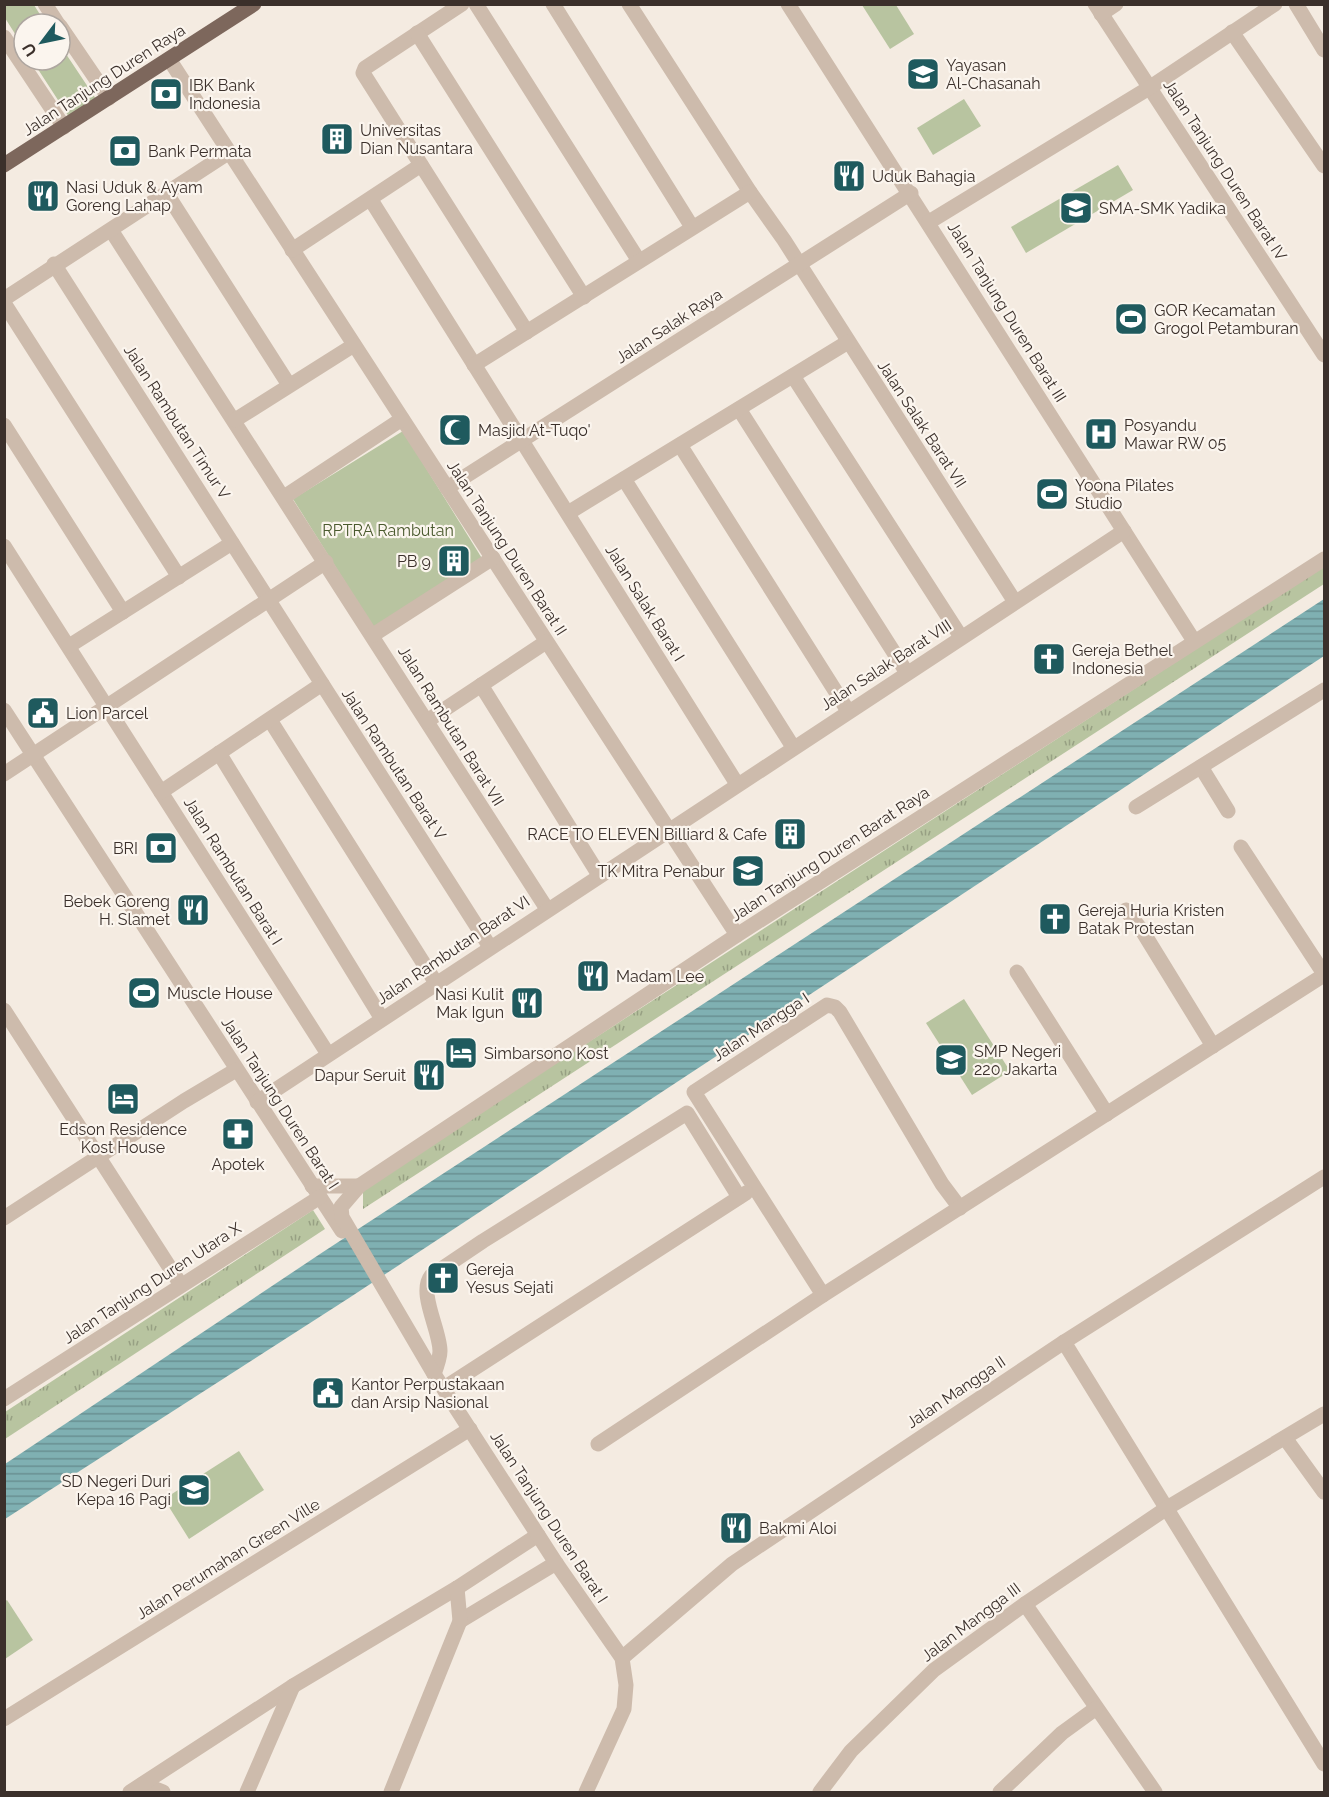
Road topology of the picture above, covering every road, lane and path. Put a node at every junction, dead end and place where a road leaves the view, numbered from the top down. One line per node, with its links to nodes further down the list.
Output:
1 (254, 4): 16 (main road, Jalan Tanjung Duren Raya)
2 (462, 4): 12 (street)
3 (476, 4): 32 (street)
4 (553, 4): 29 (street)
5 (629, 4): 24 (street, Jalan Salak Barat VII)
6 (788, 4): 25 (street, Jalan Tanjung Duren Barat III)
7 (1116, 4): 10 (street)
8 (1275, 4): 11 (street)
9 (1296, 4): 15 (street)
10 (1098, 9): 17 (street, Jalan Tanjung Duren Barat IV)
11 (1232, 32): 17 (street); 23 (street)
12 (417, 33): 22 (street); 35 (street)
13 (4, 37): 19 (street)
14 (72, 44): 18 (street)
15 (1324, 50)
16 (170, 59): 18 (main road, Jalan Tanjung Duren Raya); 20 (street, Jalan Tanjung Duren Barat II)
17 (1149, 88): 28 (street); 40 (street, Jalan Tanjung Duren Barat IV)
18 (110, 98): 19 (main road, Jalan Tanjung Duren Raya)
19 (64, 127): 21 (main road, Jalan Tanjung Duren Raya)
20 (228, 153): 26 (street); 31 (street, Jalan Tanjung Duren Barat II)
21 (4, 165)
22 (421, 165): 27 (street); 37 (street)
23 (1324, 166)
24 (750, 192): 29 (street); 34 (street, Jalan Salak Barat VII)
25 (911, 193): 28 (street, Jalan Tanjung Duren Barat III); 34 (street, Jalan Salak Raya)
26 (167, 194): 30 (street); 43 (street)
27 (371, 200): 31 (street); 41 (street, Jalan Salak Barat I)
28 (929, 222): 54 (street, Jalan Tanjung Duren Barat III)
29 (692, 227): 32 (street)
30 (111, 230): 33 (street); 46 (street, Jalan Rambutan Barat VII)
31 (292, 250): 39 (street, Jalan Tanjung Duren Barat II)
32 (639, 261): 35 (street)
33 (54, 264): 36 (street); 55 (street, Jalan Rambutan Timur V)
34 (799, 264): 38 (street, Jalan Salak Barat VII); 48 (street, Jalan Salak Raya)
35 (584, 297): 37 (street)
36 (4, 301): 60 (street)
37 (527, 332): 41 (street)
38 (848, 342): 42 (street); 62 (street, Jalan Salak Barat VII)
39 (354, 345): 43 (street); 45 (street, Jalan Tanjung Duren Barat II)
40 (1324, 355)
41 (474, 365): 48 (street, Jalan Salak Barat I)
42 (793, 376): 44 (street); 65 (street)
43 (289, 385): 46 (street)
44 (739, 409): 49 (street); 69 (street)
45 (402, 419): 51 (street, Jalan Tanjung Duren Barat II); 52 (street)
46 (235, 420): 52 (street, Jalan Rambutan Barat VII)
47 (4, 425): 63 (street)
48 (522, 441): 51 (street, Jalan Salak Raya); 53 (street, Jalan Salak Barat I)
49 (680, 444): 50 (street); 75 (street)
50 (624, 478): 53 (street); 78 (street)
51 (447, 488): 57 (street, Jalan Tanjung Duren Barat II)
52 (284, 497): 59 (street, Jalan Rambutan Barat VII)
53 (568, 513): 83 (street, Jalan Salak Barat I)
54 (1124, 531): 62 (street, Jalan Salak Barat VIII); 66 (street, Jalan Tanjung Duren Barat III)
55 (232, 543): 60 (street); 61 (street, Jalan Rambutan Timur V)
56 (4, 546): 68 (street, Jalan Rambutan Barat I)
57 (493, 558): 64 (street); 67 (street, Jalan Tanjung Duren Barat II)
58 (1324, 559): 66 (street, Jalan Tanjung Duren Barat Raya)
59 (326, 562): 61 (street); 64 (street, Jalan Rambutan Barat VII)
60 (179, 577): 63 (street)
61 (268, 600): 70 (street, Jalan Rambutan Barat V); 73 (street)
62 (1015, 602): 65 (street, Jalan Salak Barat VIII)
63 (123, 612): 68 (street)
64 (373, 635): 77 (street, Jalan Rambutan Barat VII)
65 (961, 637): 69 (street, Jalan Salak Barat VIII)
66 (1194, 641): 92 (street, Jalan Tanjung Duren Barat Raya)
67 (546, 642): 71 (street); 87 (street, Jalan Tanjung Duren Barat II)
68 (69, 646): 73 (street, Jalan Rambutan Barat I)
69 (907, 673): 75 (street, Jalan Salak Barat VIII)
70 (322, 684): 76 (street); 93 (street, Jalan Rambutan Barat V)
71 (481, 685): 77 (street); 89 (street)
72 (1324, 690): 81 (street)
73 (107, 706): 80 (street); 84 (street, Jalan Rambutan Barat I)
74 (4, 710): 80 (street, Jalan Tanjung Duren Barat I)
75 (848, 711): 78 (street, Jalan Salak Barat VIII)
76 (270, 720): 79 (street); 96 (street)
77 (427, 721): 90 (street, Jalan Rambutan Barat VII)
78 (793, 747): 83 (street, Jalan Salak Barat VIII)
79 (219, 753): 84 (street); 98 (street)
80 (33, 755): 82 (street); 101 (street, Jalan Tanjung Duren Barat I)
81 (1201, 767): 85 (street); 86 (street)
82 (4, 774)
83 (737, 784): 87 (street, Jalan Salak Barat VIII)
84 (161, 792): 100 (street, Jalan Rambutan Barat I)
85 (1136, 807)
86 (1228, 811)
87 (668, 829): 89 (street, Jalan Rambutan Barat VI); 92 (street, Jalan Tanjung Duren Barat II)
88 (1241, 847): 95 (street)
89 (599, 875): 90 (street, Jalan Rambutan Barat VI)
90 (547, 909): 93 (street, Jalan Rambutan Barat VI)
91 (1126, 910): 99 (street)
92 (737, 935): 106 (street, Jalan Tanjung Duren Barat Raya)
93 (490, 947): 96 (street, Jalan Rambutan Barat VI)
94 (1017, 972): 103 (street)
95 (1324, 974): 99 (street)
96 (436, 983): 98 (street, Jalan Rambutan Barat VI)
97 (4, 1010): 104 (street)
98 (382, 1018): 100 (street, Jalan Rambutan Barat VI)
99 (1213, 1046): 103 (street)
100 (328, 1054): 102 (street, Jalan Rambutan Barat VI)
101 (236, 1070): 102 (street, Jalan Tanjung Duren Barat I); 104 (street)
102 (257, 1102): 108 (street, Jalan Tanjung Duren Barat I)
103 (1107, 1114): 110 (street)
104 (99, 1156): 111 (street); 113 (street)
105 (1324, 1177): 115 (street, Jalan Mangga II)
106 (359, 1186): 108 (street); 112 (street, Jalan Tanjung Duren Barat Raya)
107 (754, 1188): 109 (street); 110 (street, Jalan Mangga I); 114 (street, Jalan Mangga I)
108 (316, 1191): 112 (street, Jalan Tanjung Duren Barat I); 113 (street, Jalan Tanjung Duren Utara X)
109 (739, 1197): 116 (street); 117 (street)
110 (960, 1208): 114 (street)
111 (4, 1218)
112 (339, 1220): 116 (street, Jalan Tanjung Duren Barat I)
113 (181, 1285): 118 (street, Jalan Tanjung Duren Utara X)
114 (823, 1295): 122 (street)
115 (1064, 1342): 124 (street); 130 (street, Jalan Mangga II)
116 (434, 1374): 117 (street, Jalan Tanjung Duren Barat I)
117 (444, 1388): 120 (street, Jalan Tanjung Duren Barat I)
118 (4, 1399)
119 (1324, 1414): 121 (street, Jalan Mangga III)
120 (470, 1429): 125 (street, Jalan Tanjung Duren Barat I); 133 (street, Jalan Perumahan Green Ville)
121 (1285, 1438): 123 (street); 124 (street, Jalan Mangga III)
122 (598, 1444)
123 (1324, 1492)
124 (1167, 1508): 128 (street, Jalan Mangga III); 134 (street)
125 (538, 1535): 126 (street, Jalan Tanjung Duren Barat I); 127 (street)
126 (556, 1563): 129 (street); 130 (street, Jalan Tanjung Duren Barat I)
127 (457, 1588): 129 (street); 131 (street)
128 (1024, 1604): 132 (street); 140 (street, Jalan Mangga III)
129 (460, 1621): 138 (street)
130 (622, 1658): 139 (street)
131 (293, 1686): 135 (street); 137 (street)
132 (1095, 1709): 141 (street); 142 (street)
133 (4, 1719)
134 (1324, 1764)
135 (136, 1788): 136 (street)
136 (163, 1792)
137 (247, 1792)
138 (391, 1792)
139 (586, 1792)
140 (820, 1792)
141 (1000, 1792)
142 (1155, 1792)

